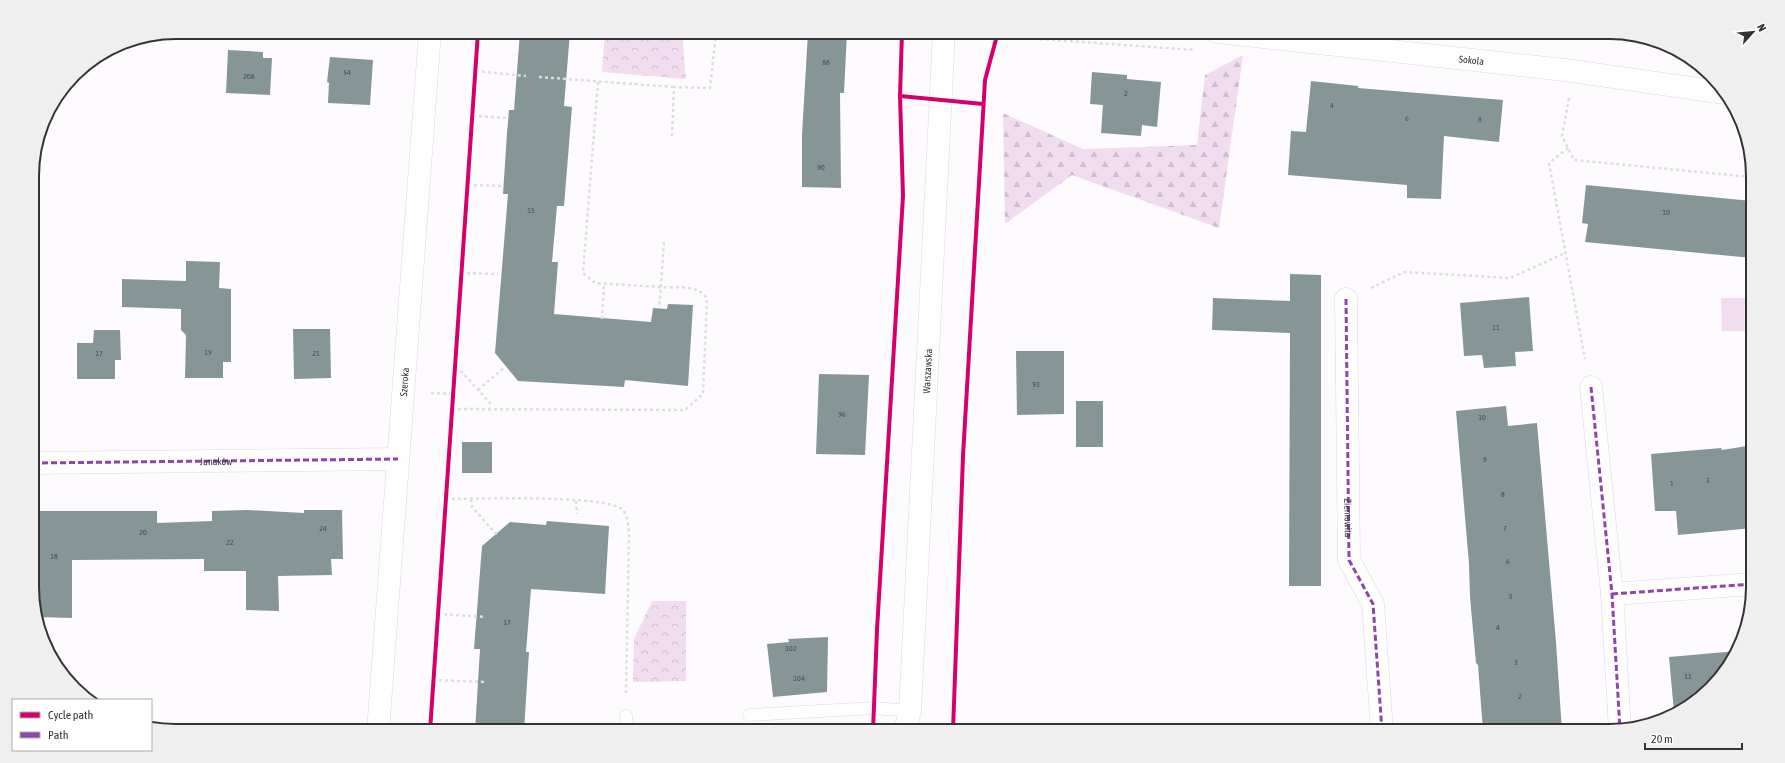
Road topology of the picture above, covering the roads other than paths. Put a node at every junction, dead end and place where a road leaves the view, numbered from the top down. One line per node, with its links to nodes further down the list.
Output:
1 (429, 39): 7 (street, Szeroka)
2 (944, 39): 15 (street, Warszawska)
3 (1287, 39): 4 (street, Sokola)
4 (1717, 92)
5 (1346, 300): 16 (street, Ziemowita)
6 (1591, 387): 10 (street)
7 (398, 459): 8 (street, Junaków); 13 (street, Szeroka)
8 (39, 463)
9 (1746, 584): 10 (street)
10 (1612, 594): 17 (street)
11 (749, 715): 15 (lane)
12 (626, 716): 14 (lane)
13 (379, 724)
14 (627, 724)
15 (909, 724)
16 (1382, 724)
17 (1620, 724)

